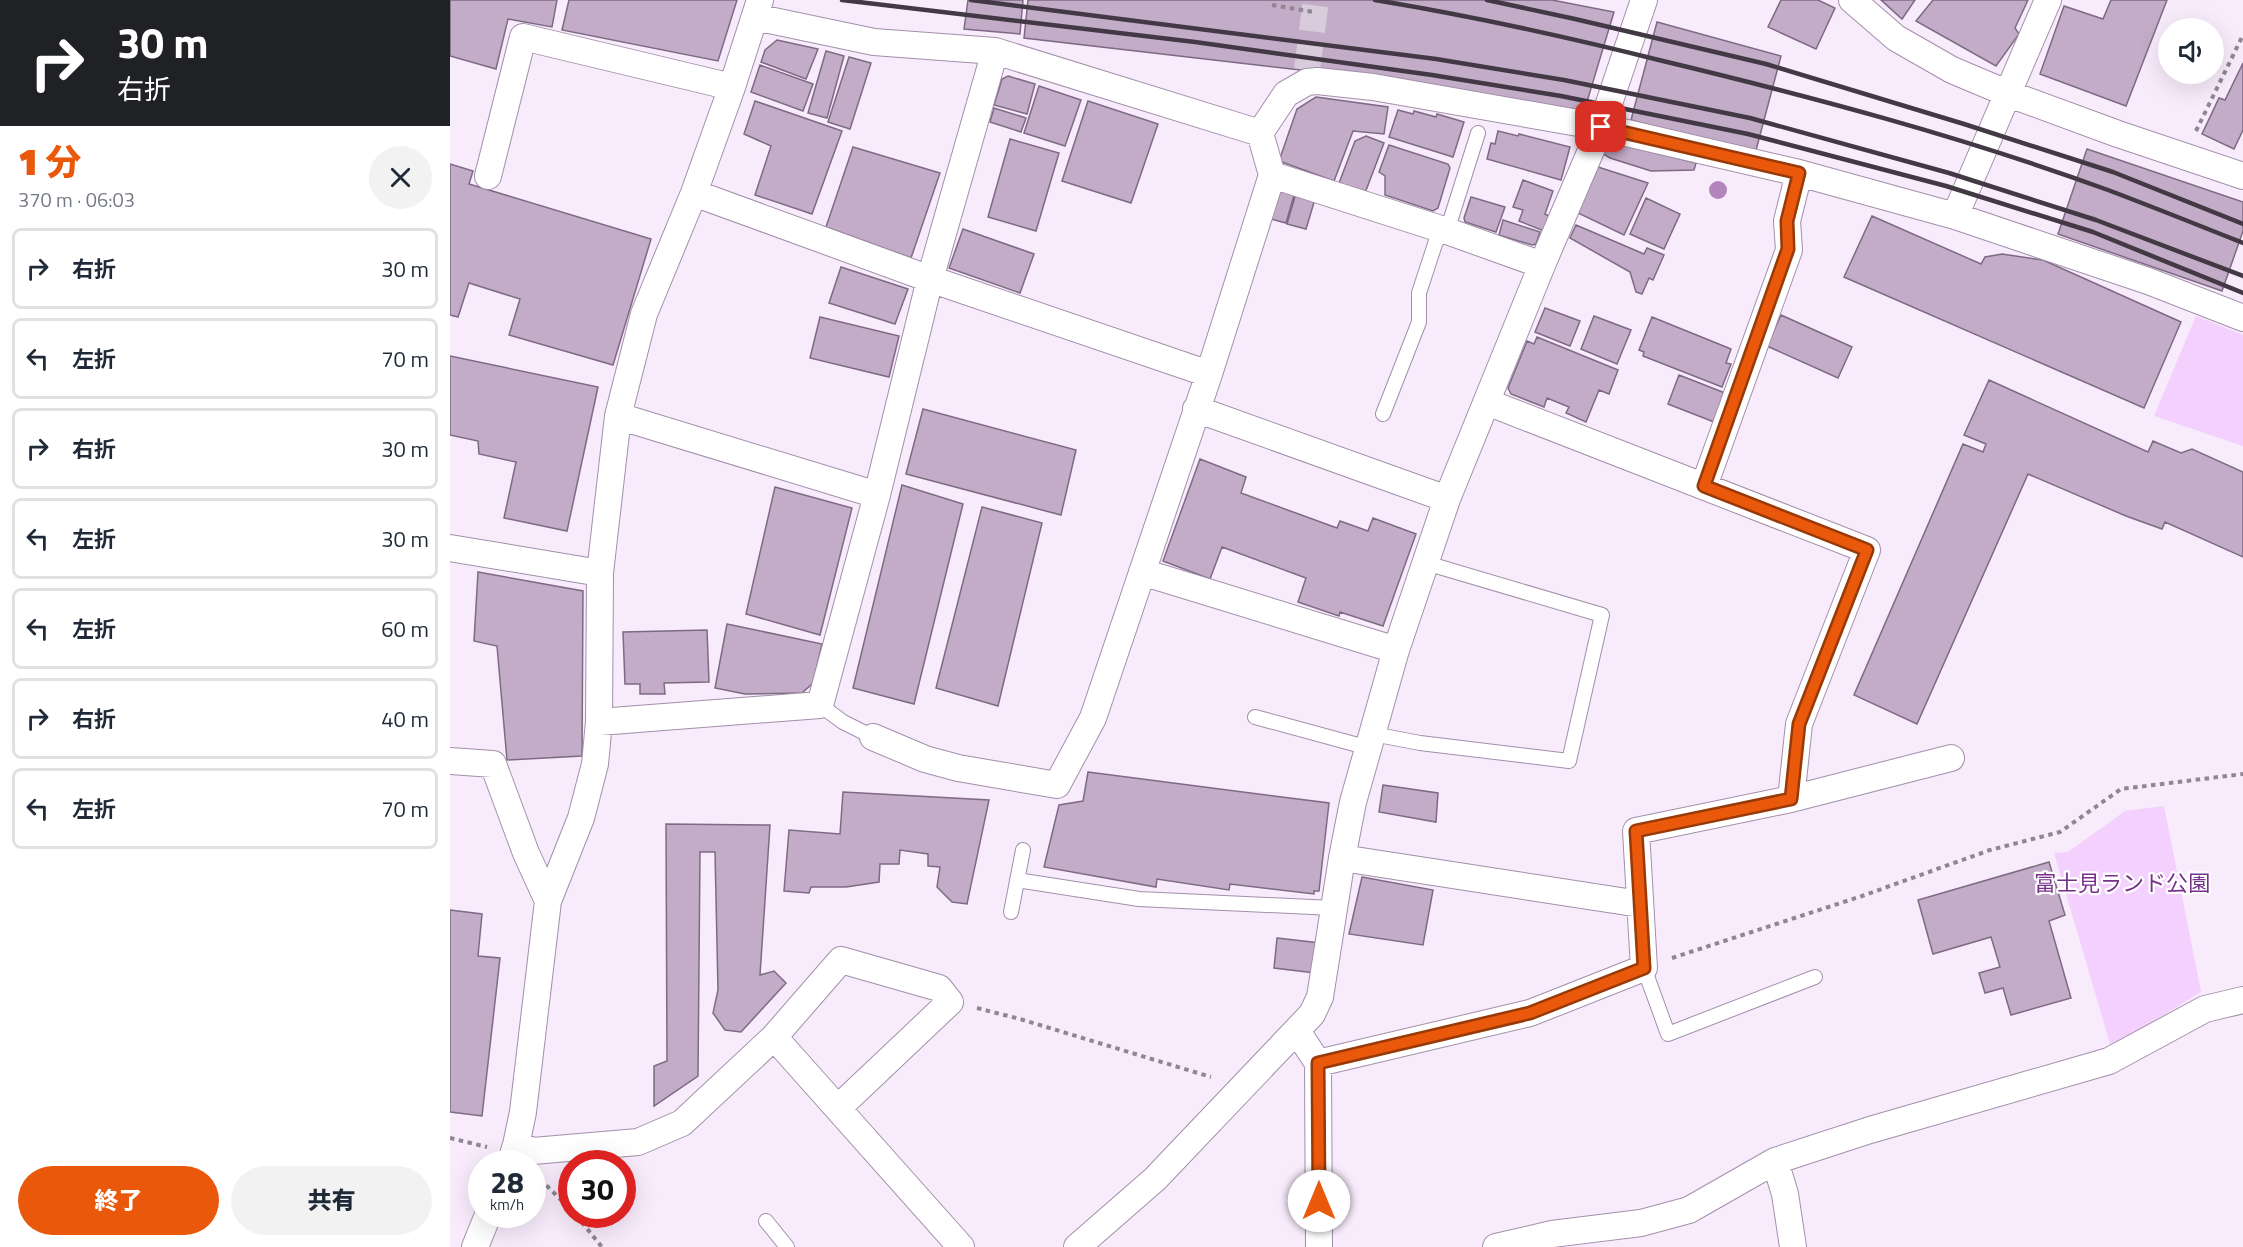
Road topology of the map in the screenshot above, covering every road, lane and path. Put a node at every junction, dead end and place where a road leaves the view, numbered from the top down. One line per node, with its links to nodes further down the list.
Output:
1 (1644, 0): 11 (street)
2 (1852, 0): 10 (street)
3 (2049, 0): 10 (street)
4 (1272, 5): 6 (path)
5 (758, 8): 8 (street); 9 (street)
6 (1314, 12)
7 (2243, 35): 14 (path)
8 (995, 51): 12 (street); 23 (street)
9 (732, 87): 17 (street); 19 (street)
10 (2009, 94): 14 (street); 20 (street)
11 (1601, 127): 12 (street); 15 (street); 22 (street)
12 (1260, 133): 16 (street)
13 (1478, 133): 21 (lane)
14 (2184, 155): 18 (street)
15 (1799, 173): 20 (street); 30 (street)
16 (1272, 175): 21 (street); 25 (street)
17 (488, 176)
18 (2243, 176)
19 (694, 193): 23 (street); 29 (street)
20 (1955, 216): 24 (street)
21 (1446, 231): 22 (street); 28 (lane)
22 (1542, 266): 26 (street)
23 (930, 279): 25 (street); 31 (street)
24 (2243, 318)
25 (1209, 374): 27 (street)
26 (1487, 402): 30 (street); 32 (street)
27 (1196, 409): 32 (street); 35 (street)
28 (1383, 414)
29 (618, 416): 31 (street); 36 (street)
30 (1704, 486): 46 (street)
31 (877, 495): 38 (street)
32 (1447, 499): 34 (street)
33 (450, 548): 36 (street)
34 (1426, 563): 37 (street); 42 (lane)
35 (1142, 572): 37 (street); 41 (street)
36 (600, 573): 40 (street)
37 (1396, 651): 42 (street)
38 (820, 705): 40 (street); 41 (lane)
39 (1255, 717): 42 (lane)
40 (599, 722): 50 (street)
41 (873, 737)
42 (1371, 741): 48 (street)
43 (1951, 758): 46 (street)
44 (450, 761): 50 (street)
45 (2243, 774): 54 (path)
46 (1791, 799): 51 (street)
47 (1023, 850): 49 (lane)
48 (1342, 858): 51 (street); 52 (street)
49 (1017, 880): 52 (lane); 53 (lane)
50 (548, 901): 65 (street)
51 (1640, 904): 54 (street)
52 (1333, 908): 58 (street)
53 (1011, 912)
54 (1644, 968): 55 (lane); 60 (street)
55 (1815, 977)
56 (2243, 1000): 67 (street)
57 (950, 1002): 59 (street); 61 (path); 62 (street)
58 (1297, 1031): 60 (street); 61 (street)
59 (774, 1037): 62 (street); 66 (street)
60 (1318, 1063): 79 (street)
61 (1242, 1086): 78 (street)
62 (838, 1108): 77 (street)
63 (450, 1138): 64 (path)
64 (496, 1150)
65 (508, 1150)
66 (545, 1150)
67 (1775, 1161): 73 (street); 81 (street)
68 (546, 1185): 69 (path)
69 (558, 1197)
70 (766, 1221): 76 (lane)
71 (483, 1228): 74 (street)
72 (587, 1228): 75 (path)
73 (1553, 1240): 80 (street)
74 (475, 1247)
75 (602, 1247)
76 (788, 1247)
77 (961, 1247)
78 (1077, 1247)
79 (1319, 1247)
80 (1496, 1247)
81 (1793, 1247)

